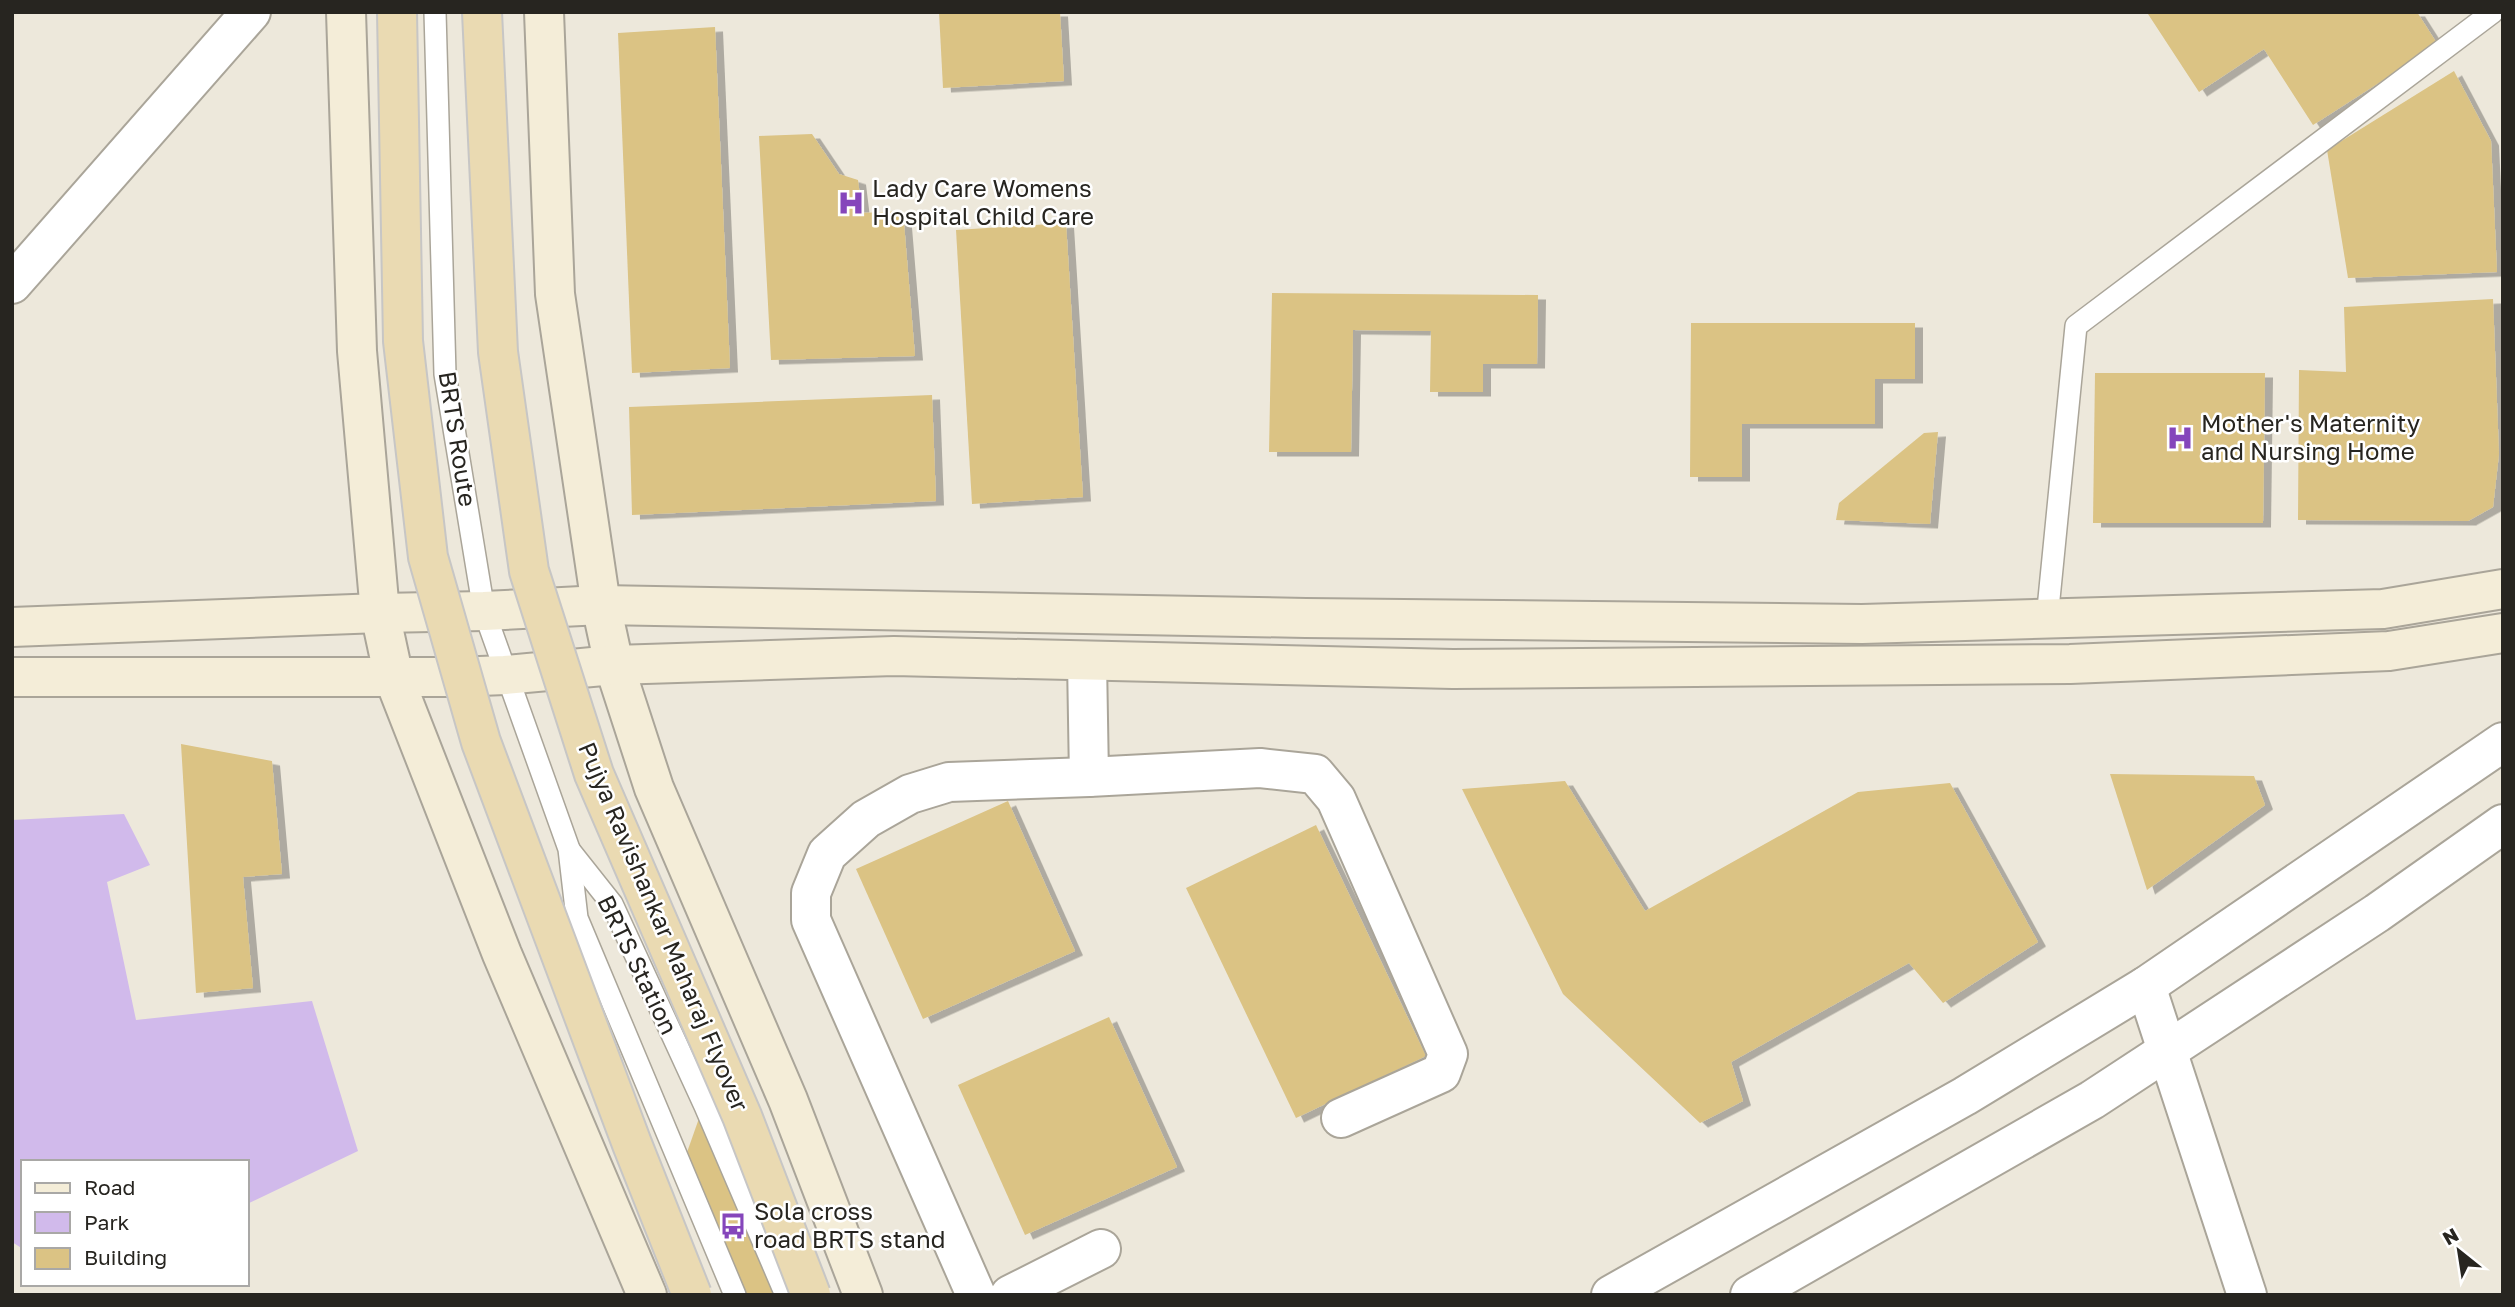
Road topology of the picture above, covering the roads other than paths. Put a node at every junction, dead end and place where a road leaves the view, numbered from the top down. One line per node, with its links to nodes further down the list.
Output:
1 (251, 12): 8 (street)
2 (346, 12): 12 (main road)
3 (397, 12): 30 (main road, bridge)
4 (435, 12): 11 (lane, BRTS Route)
5 (482, 12): 33 (main road, Pujya Ravishankar Maharaj Flyover, bridge)
6 (544, 12): 10 (main road)
7 (2493, 12): 13 (lane)
8 (12, 284)
9 (2503, 589): 13 (main road)
10 (601, 605): 11 (main road); 13 (main road); 17 (main road)
11 (484, 611): 12 (main road); 18 (lane, BRTS Route)
12 (380, 613): 14 (main road); 20 (main road)
13 (2047, 619)
14 (12, 626)
15 (2503, 633): 16 (main road)
16 (1087, 661): 17 (main road); 22 (street)
17 (614, 665): 18 (main road); 34 (main road)
18 (505, 675): 20 (main road); 24 (lane, BRTS Route)
19 (12, 677): 20 (main road)
20 (394, 678): 29 (main road)
21 (2503, 742): 25 (street)
22 (1088, 777): 27 (street); 35 (street)
23 (2503, 824): 26 (street)
24 (569, 849): 31 (lane, BRTS Station); 32 (lane, BRTS Station)
25 (2146, 986): 26 (street); 37 (street)
26 (2168, 1051): 38 (street); 39 (street)
27 (1342, 1118)
28 (1101, 1249): 36 (street)
29 (648, 1295)
30 (692, 1295)
31 (735, 1295)
32 (786, 1295)
33 (811, 1295)
34 (863, 1295)
35 (976, 1295)
36 (1010, 1295)
37 (1611, 1295)
38 (1750, 1295)
39 (2247, 1295)

